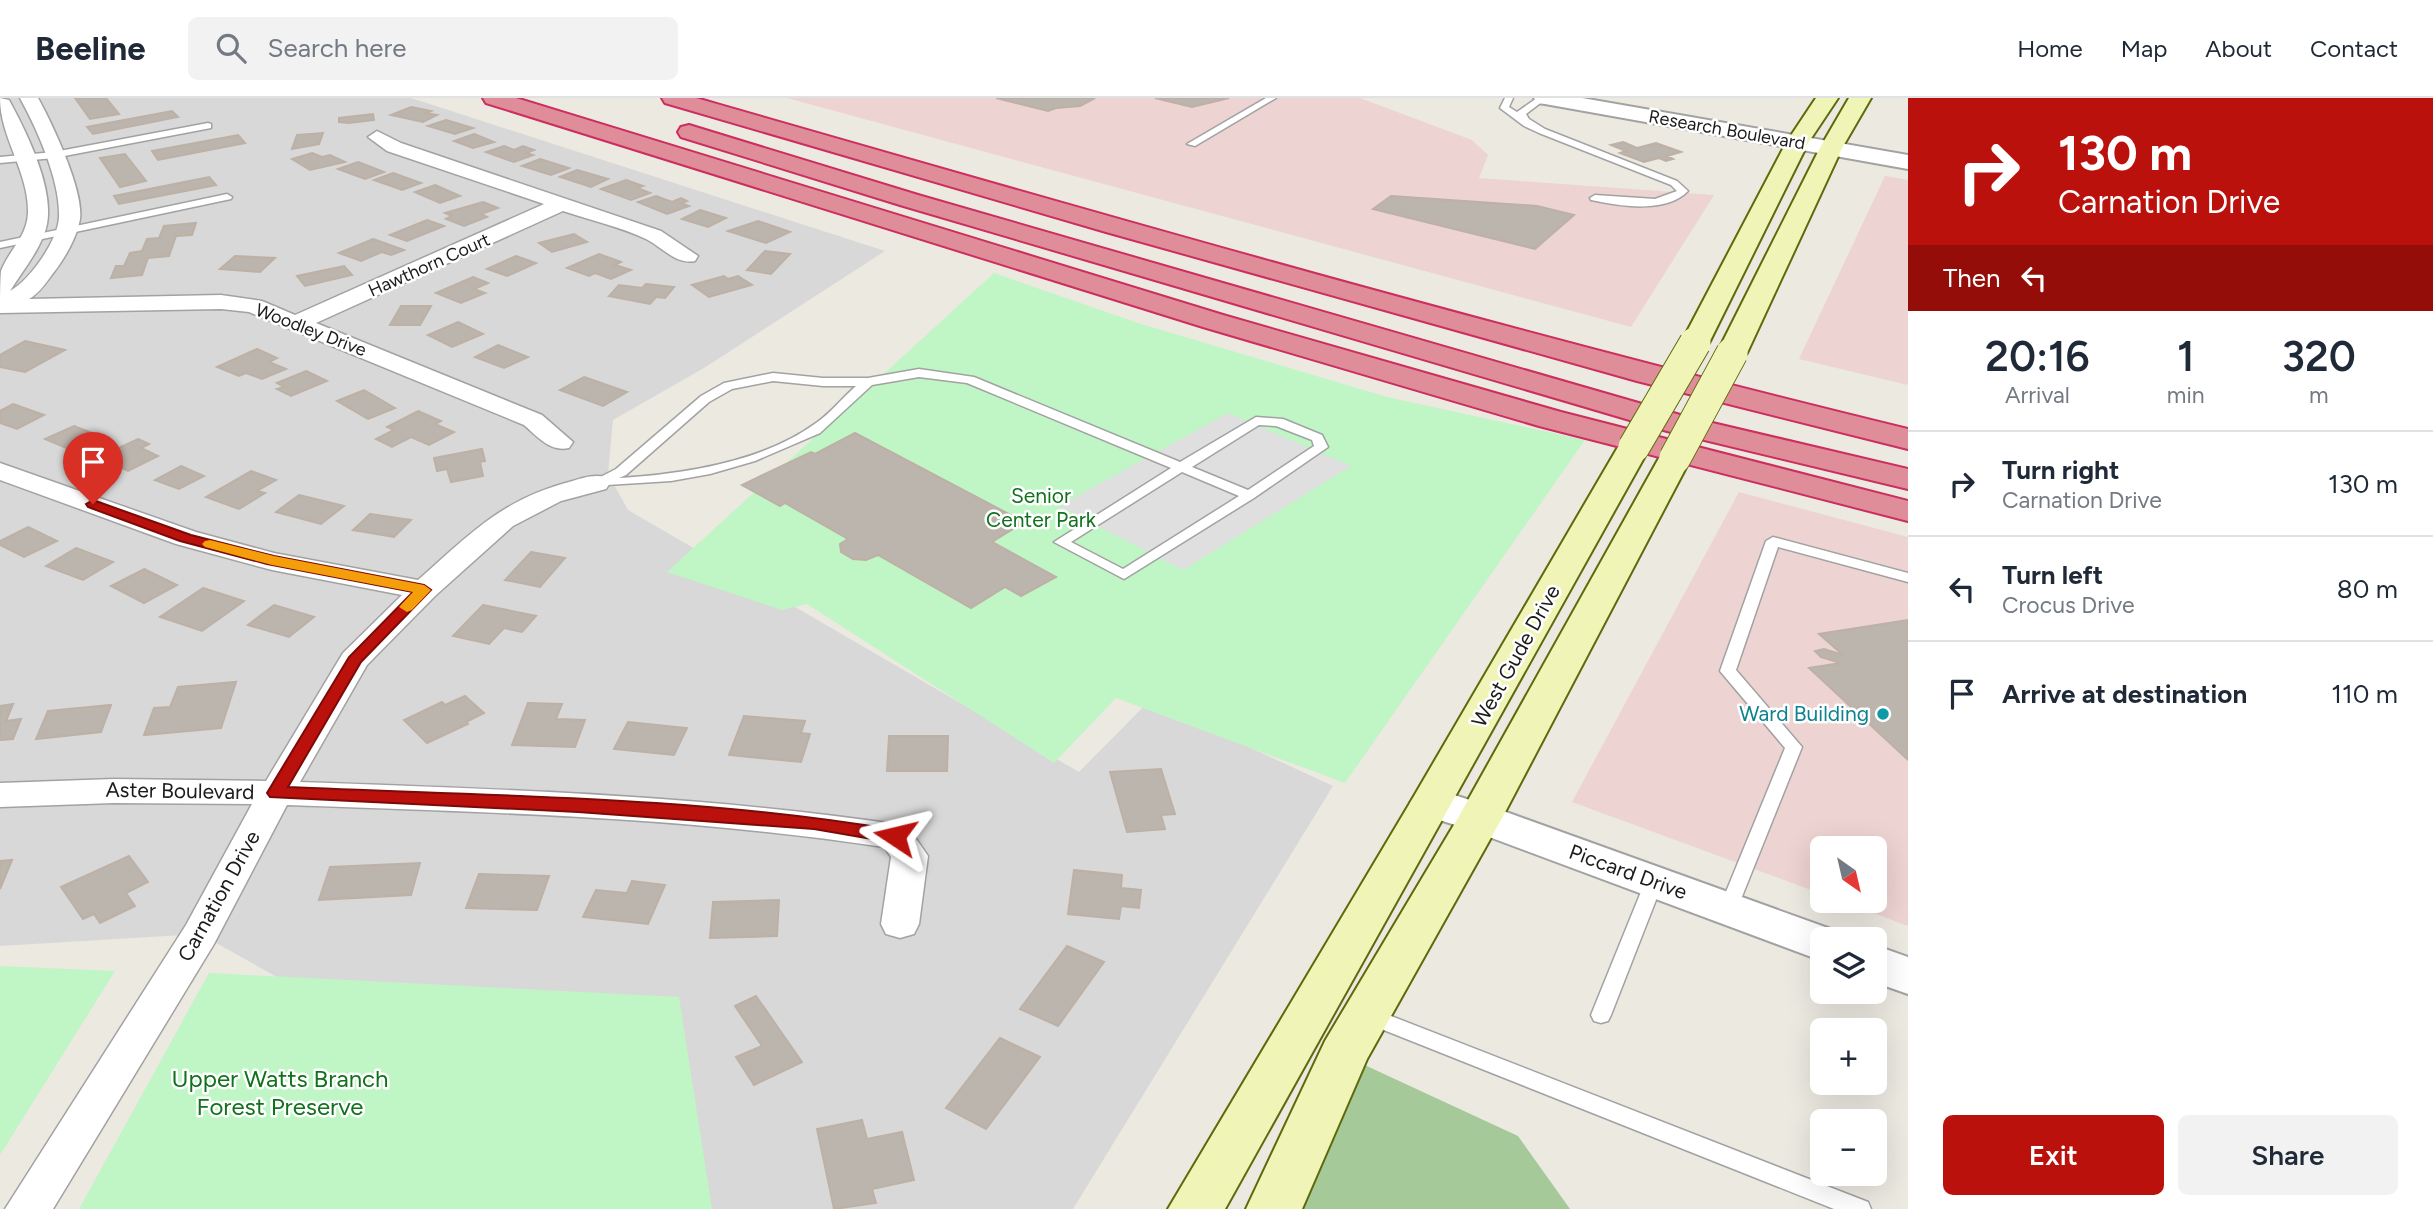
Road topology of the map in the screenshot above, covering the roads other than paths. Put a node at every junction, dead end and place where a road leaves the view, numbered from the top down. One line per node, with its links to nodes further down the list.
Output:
1 (29, 98): 21 (street)
2 (494, 98): 47 (highway)
3 (504, 98): 25 (highway)
4 (673, 98): 13 (highway)
5 (749, 98): 12 (highway)
6 (1272, 98): 19 (lane)
7 (1509, 98): 14 (lane)
8 (1544, 98): 14 (lane); 18 (street, Research Boulevard)
9 (1827, 98): 18 (main road, West Gude Drive)
10 (1860, 98): 20 (main road)
11 (0, 100): 22 (street)
12 (787, 108)
13 (710, 109): 39 (highway); 40 (highway)
14 (1527, 124): 27 (lane)
15 (667, 125): 25 (highway)
16 (208, 126): 21 (lane)
17 (377, 137): 28 (street)
18 (1797, 143): 20 (street, Research Boulevard); 52 (main road, West Gude Drive, bridge)
19 (1192, 144)
20 (1830, 148): 24 (street, Research Boulevard); 53 (main road, bridge)
21 (54, 155): 22 (lane); 29 (street)
22 (25, 156): 23 (lane); 30 (street)
23 (0, 160)
24 (1908, 162)
25 (877, 190): 44 (highway)
26 (227, 197): 29 (lane)
27 (1595, 198)
28 (562, 204): 32 (street); 35 (street, Hawthorn Court)
29 (66, 231): 30 (lane); 34 (street)
30 (31, 238): 31 (lane); 33 (street)
31 (0, 245)
32 (687, 256)
33 (0, 289)
34 (0, 305): 35 (street, Woodley Drive)
35 (296, 323): 41 (street, Woodley Drive)
36 (812, 380): 37 (lane); 38 (lane); 45 (lane)
37 (868, 382): 38 (lane); 42 (lane)
38 (839, 408): 45 (lane)
39 (1908, 417)
40 (1908, 439)
41 (560, 442)
42 (1183, 466): 46 (lane); 46 (lane); 46 (lane)
43 (0, 471): 49 (street)
44 (1908, 479)
45 (596, 483): 49 (street, Carnation Drive)
46 (1249, 495)
47 (1908, 512)
48 (1908, 578): 55 (lane)
49 (424, 590): 50 (street, Carnation Drive)
50 (276, 793): 51 (street, Aster Boulevard); 56 (street, Aster Boulevard); 62 (street, Carnation Drive)
51 (0, 795)
52 (1432, 803): 53 (street, Piccard Drive); 63 (main road, West Gude Drive)
53 (1480, 818): 54 (street, Piccard Drive); 60 (main road)
54 (1654, 882): 55 (street, Piccard Drive); 61 (lane)
55 (1728, 909): 57 (street, Piccard Drive)
56 (900, 924)
57 (1810, 940)
58 (1887, 968): 59 (street)
59 (1908, 976)
60 (1366, 1014): 64 (main road); 65 (lane)
61 (1601, 1015)
62 (28, 1209)
63 (1196, 1209)
64 (1274, 1209)
65 (1860, 1209)

